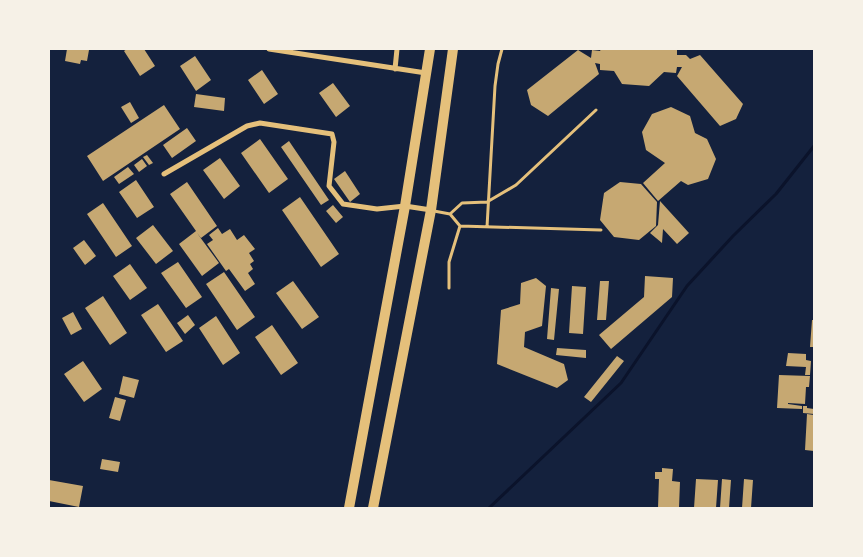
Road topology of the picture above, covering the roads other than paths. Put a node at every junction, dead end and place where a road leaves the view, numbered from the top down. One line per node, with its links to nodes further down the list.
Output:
1 (269, 49): 6 (street)
2 (397, 49): 6 (street)
3 (430, 49): 7 (main road)
4 (453, 49): 12 (main road)
5 (502, 49): 10 (lane)
6 (395, 69): 7 (street)
7 (426, 73): 11 (main road)
8 (596, 110): 10 (lane)
9 (164, 174): 11 (street)
10 (487, 202): 13 (lane); 15 (lane)
11 (405, 206): 12 (street); 18 (main road)
12 (431, 210): 13 (lane); 19 (main road)
13 (450, 214): 14 (lane)
14 (460, 226): 15 (lane); 17 (lane)
15 (487, 228): 16 (lane)
16 (601, 230)
17 (449, 288)
18 (349, 508)
19 (373, 508)

